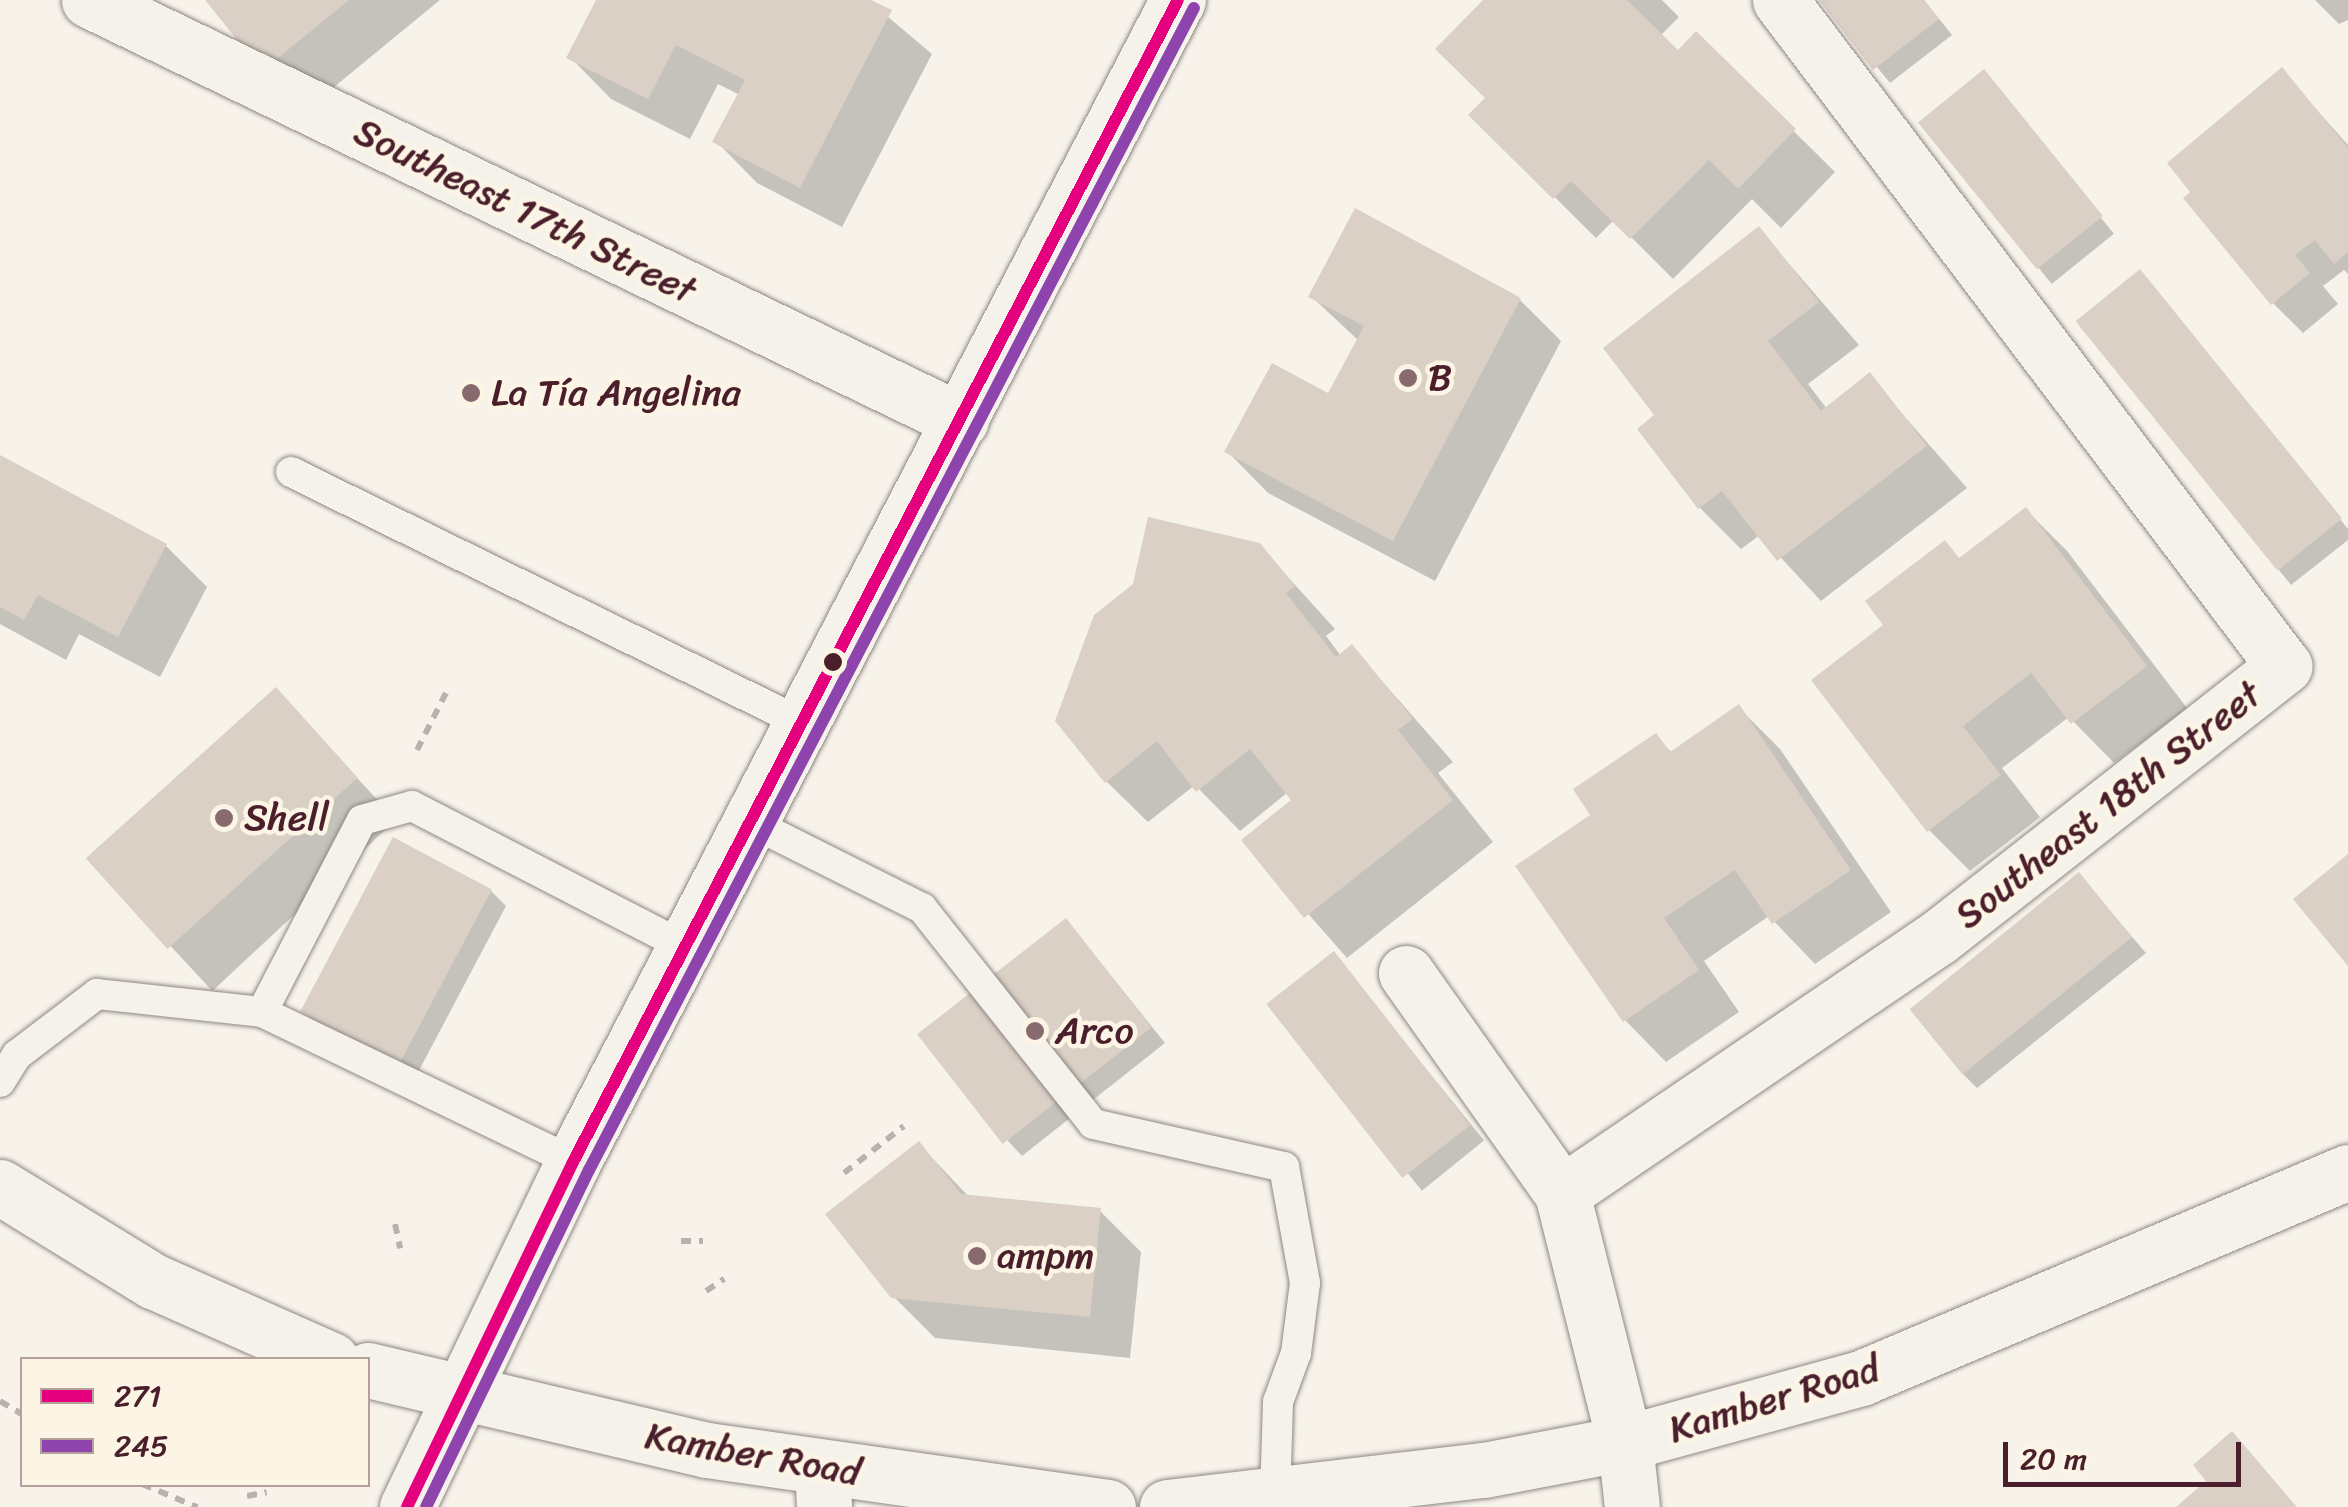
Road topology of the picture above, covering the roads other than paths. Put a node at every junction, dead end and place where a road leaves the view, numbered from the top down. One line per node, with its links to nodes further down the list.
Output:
1 (89, 0): 4 (street, Southeast 17th Street)
2 (1178, 0): 4 (street)
3 (1780, 0): 15 (street, Southeast 18th Street)
4 (960, 421): 6 (street)
5 (291, 472): 6 (lane)
6 (804, 724): 7 (street)
7 (752, 824): 8 (street); 21 (lane)
8 (684, 947): 10 (lane); 12 (street)
9 (1406, 973): 15 (street)
10 (262, 1012): 11 (lane); 12 (lane)
11 (0, 1082)
12 (574, 1162): 18 (street)
13 (2348, 1172): 19 (street, Kamber Road)
14 (0, 1187): 16 (street)
15 (1562, 1193): 19 (street)
16 (324, 1357)
17 (370, 1371): 18 (street, Kamber Road)
18 (462, 1394): 20 (street, Kamber Road); 22 (street)
19 (1626, 1443): 21 (street, Kamber Road); 25 (street)
20 (823, 1487): 23 (street, Kamber Road)
21 (1275, 1499): 24 (street, Kamber Road)
22 (407, 1507)
23 (1108, 1507)
24 (1167, 1507)
25 (1632, 1507)

